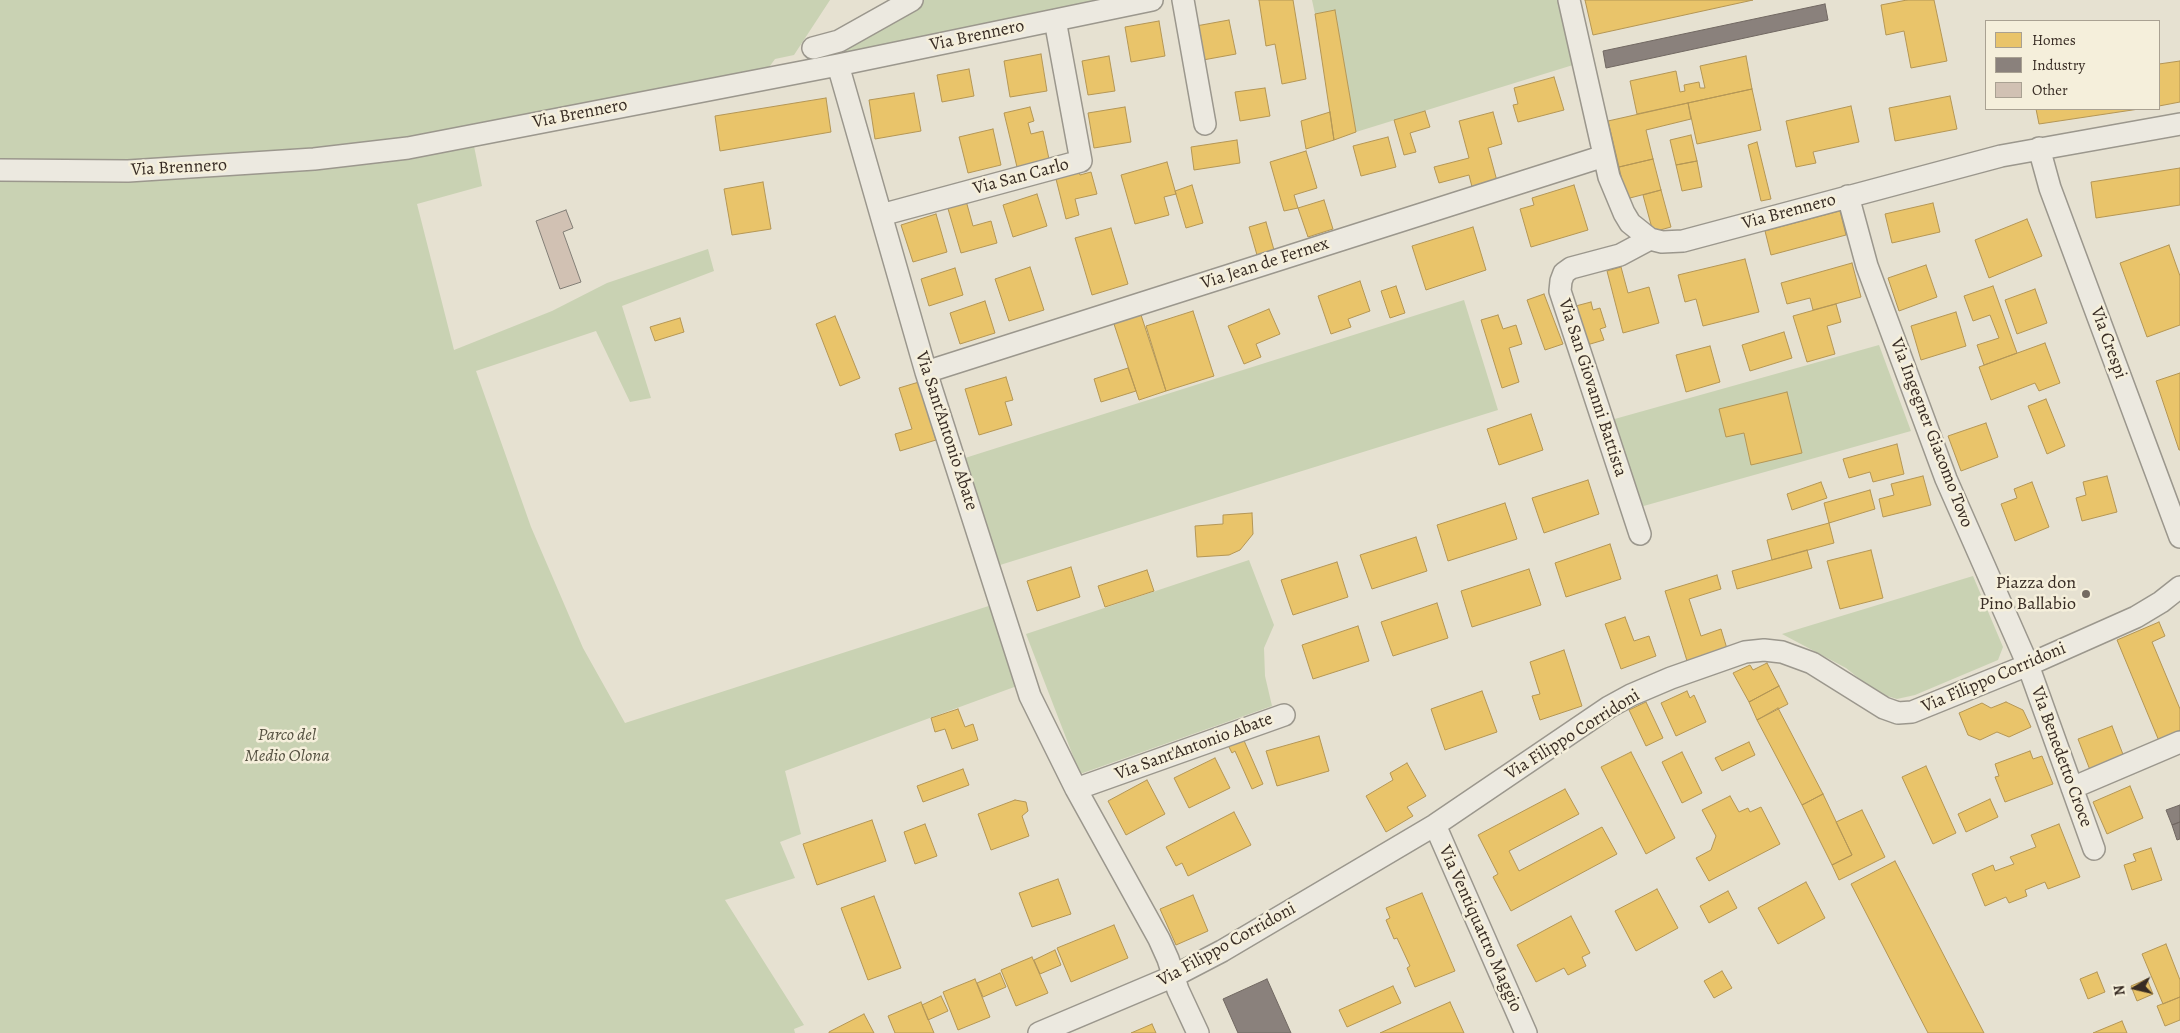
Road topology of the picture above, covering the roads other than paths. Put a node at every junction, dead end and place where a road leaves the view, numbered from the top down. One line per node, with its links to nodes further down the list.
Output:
1 (912, 0): 6 (street)
2 (1152, 0): 5 (street, Via Brennero)
3 (1183, 0): 8 (street)
4 (1569, 0): 11 (street)
5 (1055, 20): 7 (street, Via Brennero); 14 (street, Via San Carlo)
6 (813, 48)
7 (838, 65): 12 (street, Via Brennero); 14 (street, Via Sant'Antonio Abate)
8 (1205, 124)
9 (2180, 124): 10 (street, Via Brennero)
10 (2039, 148): 13 (street, Via Brennero); 17 (street, Via Crespi)
11 (1604, 156): 15 (street); 16 (street, Via Jean de Fernex)
12 (0, 170)
13 (1848, 196): 15 (street, Via Brennero); 20 (street, Via Ingegner Giacomo Tovo)
14 (881, 215): 16 (street, Via Sant'Antonio Abate)
15 (1650, 239): 18 (street, Via San Giovanni Battista)
16 (926, 372): 24 (street, Via Sant'Antonio Abate)
17 (2178, 525)
18 (1640, 534)
19 (2180, 587): 20 (street, Via Filippo Corridoni)
20 (2028, 665): 23 (street, Via Benedetto Croce); 25 (street, Via Filippo Corridoni)
21 (1284, 715): 24 (street, Via Sant'Antonio Abate)
22 (2180, 742): 23 (street)
23 (2072, 788): 26 (street, Via Benedetto Croce)
24 (1076, 789): 27 (street, Via Sant'Antonio Abate)
25 (1435, 825): 27 (street, Via Filippo Corridoni); 30 (street, Via Ventiquattro Maggio)
26 (2094, 849)
27 (1174, 976): 28 (street, Via Filippo Corridoni); 29 (street, Via Sant'Antonio Abate)
28 (1039, 1033)
29 (1198, 1033)
30 (1526, 1033)

